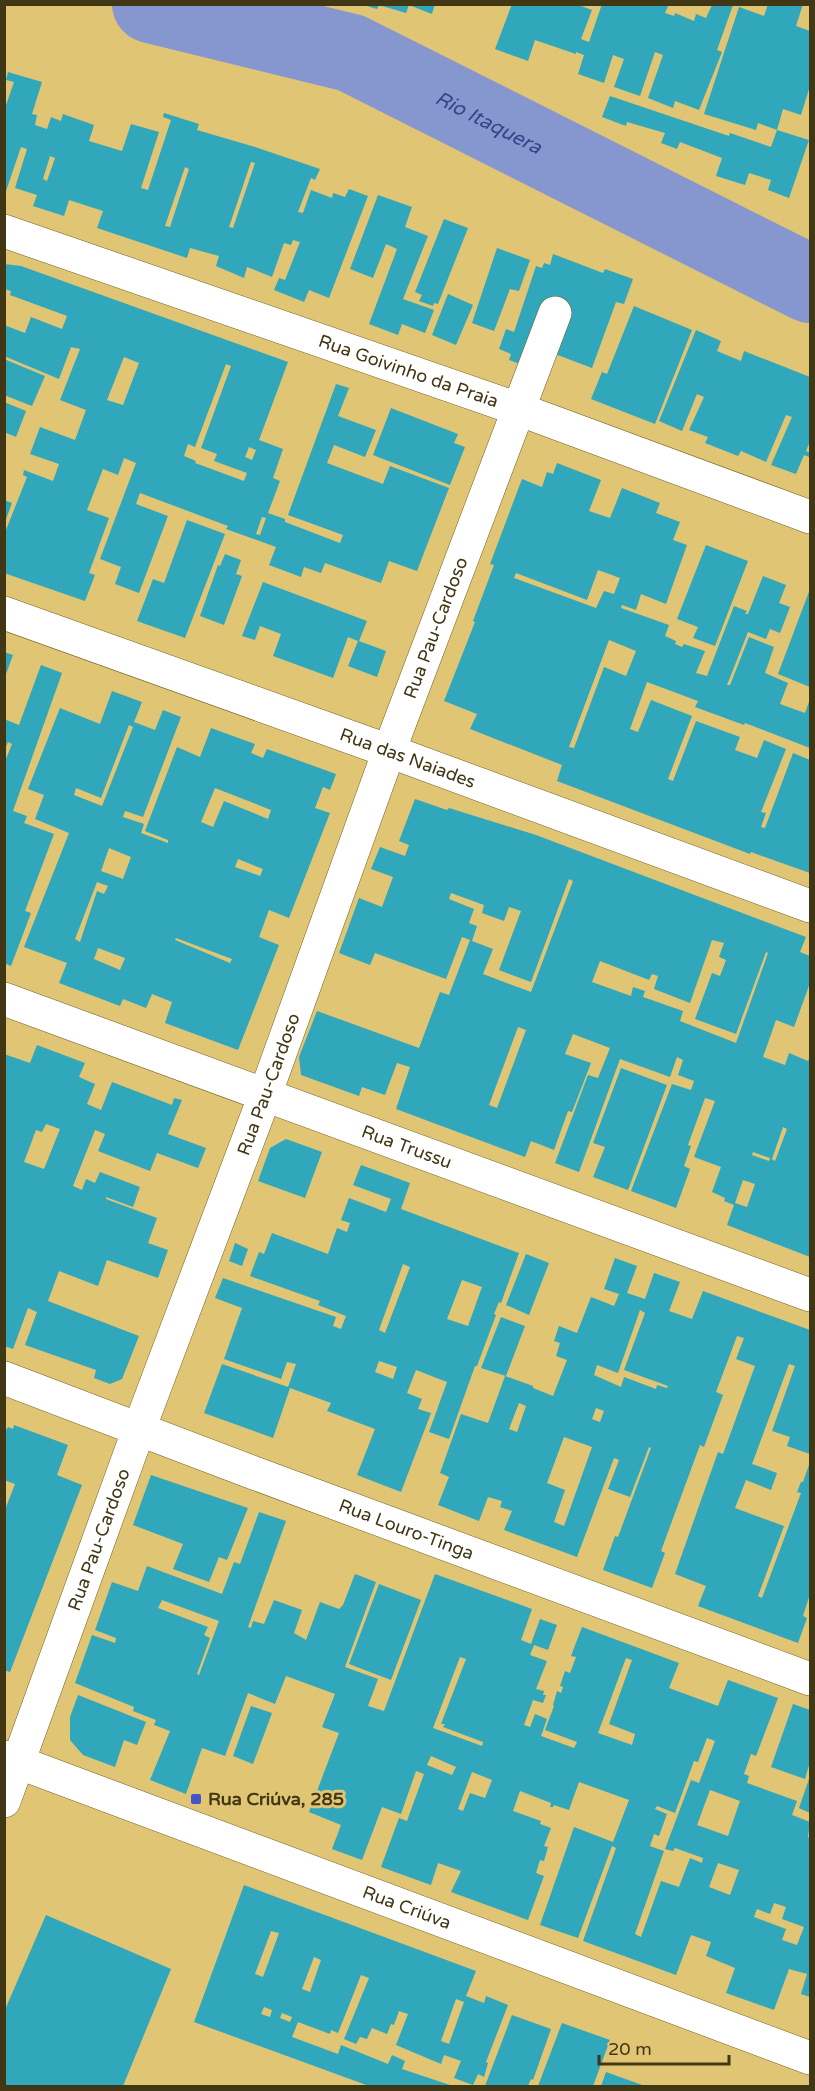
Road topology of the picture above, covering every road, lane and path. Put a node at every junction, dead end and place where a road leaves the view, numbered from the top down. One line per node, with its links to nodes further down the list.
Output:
1 (4, 231): 3 (street, Rua Goivinho da Praia)
2 (555, 313): 3 (street, Rua Pau-Cardoso)
3 (519, 409): 4 (street, Rua Goivinho da Praia); 6 (street, Rua Pau-Cardoso)
4 (810, 516)
5 (4, 613): 6 (street, Rua das Naiades)
6 (389, 751): 7 (street, Rua das Naiades); 9 (street, Rua Pau-Cardoso)
7 (810, 906)
8 (4, 999): 9 (street, Rua Trussu)
9 (265, 1095): 10 (street, Rua Trussu); 12 (street, Rua Pau-Cardoso)
10 (810, 1295)
11 (4, 1378): 12 (street, Rua Louro-Tinga)
12 (139, 1429): 13 (street, Rua Louro-Tinga); 14 (street, Rua Pau-Cardoso)
13 (810, 1679)
14 (12, 1760): 15 (street, Rua Pau-Cardoso); 16 (street, Rua Criúva)
15 (4, 1801)
16 (810, 2058)

